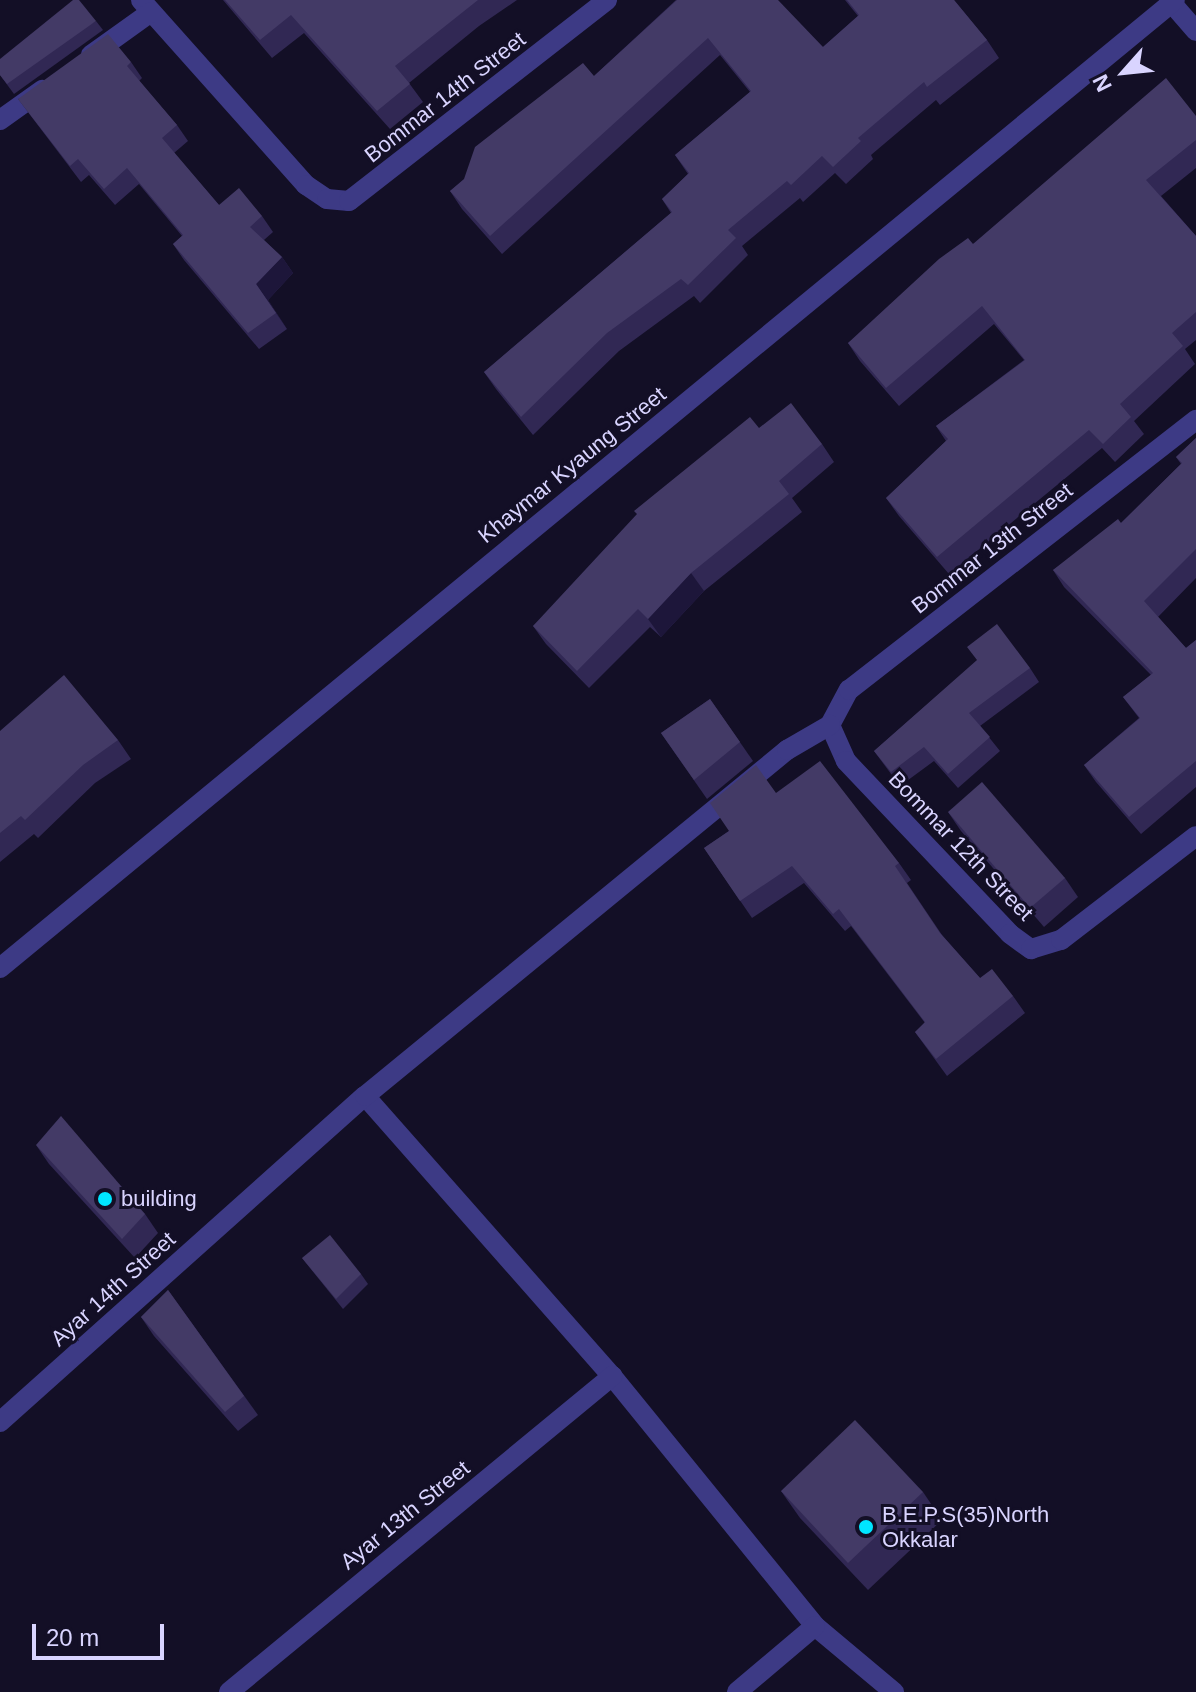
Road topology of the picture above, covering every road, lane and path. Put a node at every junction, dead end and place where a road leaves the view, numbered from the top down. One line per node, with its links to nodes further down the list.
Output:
1 (607, 0): 3 (street, Bommar 14th Street)
2 (1172, 1): 4 (street); 9 (street, Khaymar Kyaung Street)
3 (146, 6): 5 (street)
4 (1196, 31)
5 (0, 120)
6 (1196, 420): 7 (street, Bommar 13th Street)
7 (830, 725): 8 (street, Bommar 12th Street); 10 (street, Ayar 14th Street)
8 (1196, 836)
9 (0, 968)
10 (365, 1096): 11 (street); 12 (street, Ayar 14th Street)
11 (612, 1376): 13 (street); 14 (street, Ayar 13th Street)
12 (0, 1422)
13 (815, 1626): 15 (street); 16 (street)
14 (229, 1692)
15 (737, 1692)
16 (894, 1692)

